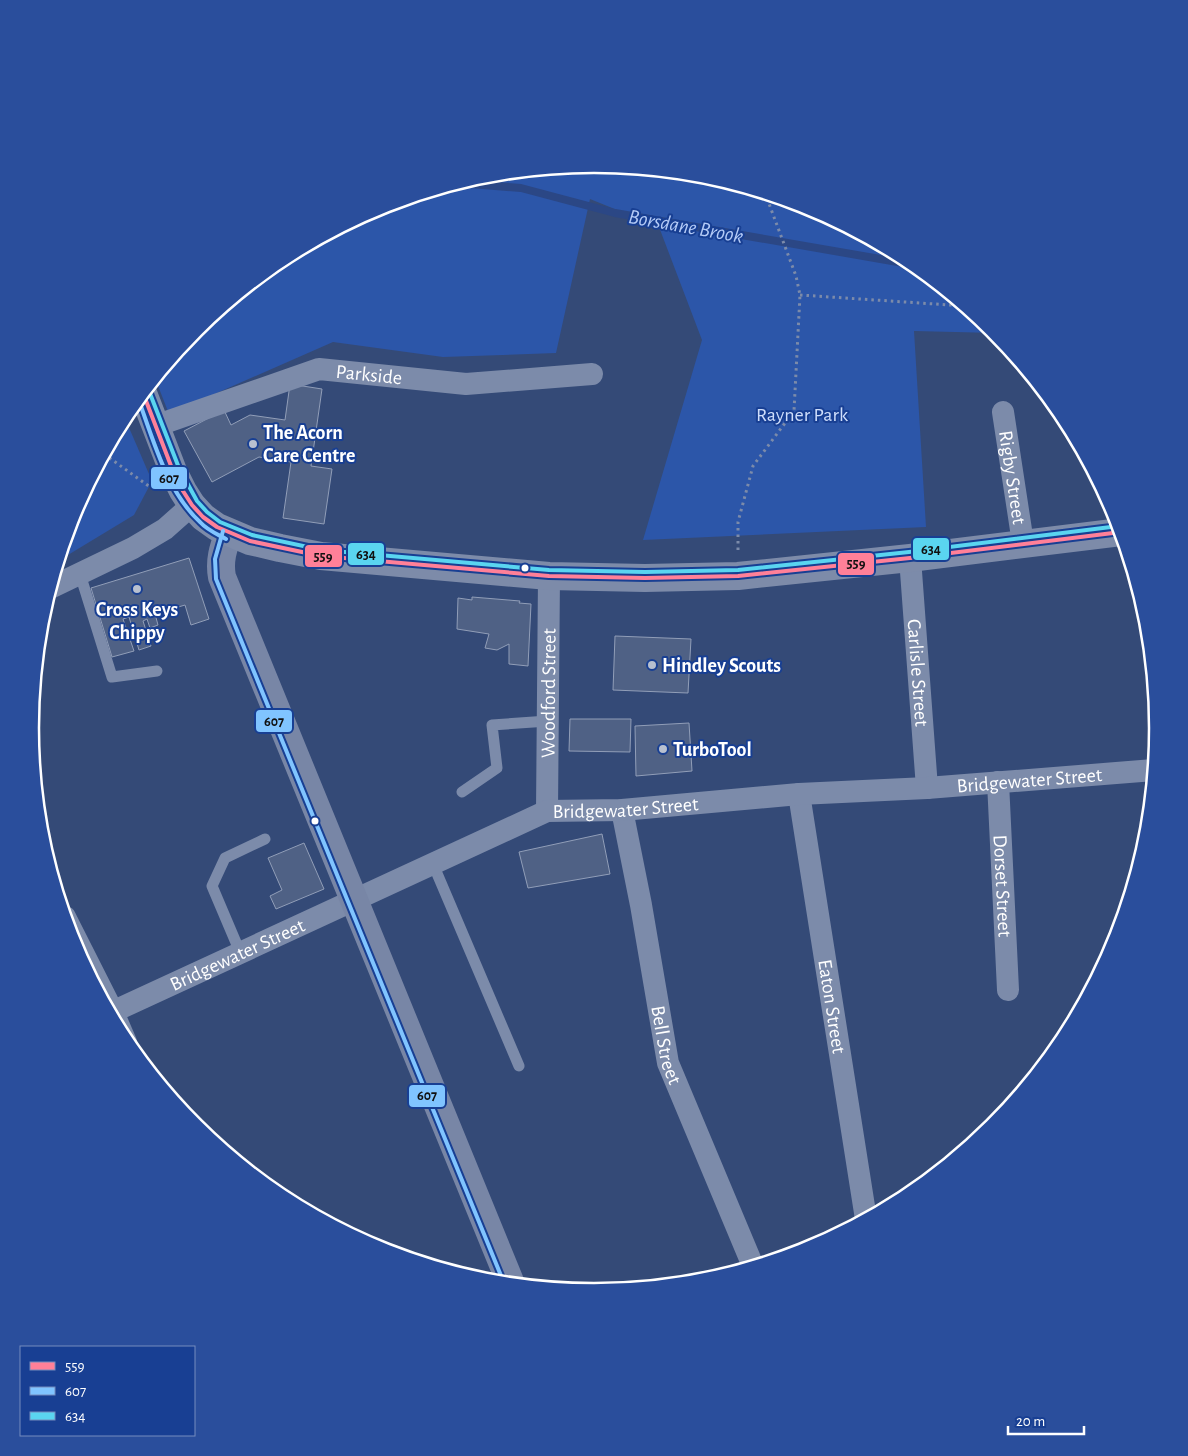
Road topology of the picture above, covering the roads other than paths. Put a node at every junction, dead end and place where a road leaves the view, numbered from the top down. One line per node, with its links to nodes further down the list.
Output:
1 (592, 374): 4 (street, Parkside)
2 (146, 400): 4 (highway)
3 (1003, 412): 8 (street, Rigby Street)
4 (155, 426): 5 (highway)
5 (188, 498): 6 (highway); 10 (street)
6 (229, 533): 11 (highway); 24 (street)
7 (1113, 533): 8 (highway)
8 (1023, 544): 9 (highway)
9 (910, 558): 11 (highway); 17 (street, Carlisle Street)
10 (80, 574): 12 (street); 13 (lane)
11 (549, 576): 14 (street, Woodford Street)
12 (58, 584)
13 (158, 671)
14 (548, 720): 18 (lane); 21 (street, Woodford Street)
15 (1147, 771): 16 (street, Bridgewater Street)
16 (998, 782): 17 (street, Bridgewater Street); 26 (street, Dorset Street)
17 (927, 788): 19 (street, Bridgewater Street)
18 (462, 792)
19 (799, 794): 20 (street, Bridgewater Street); 29 (street, Eaton Street)
20 (622, 810): 21 (street, Bridgewater Street); 30 (street, Bell Street)
21 (547, 811): 23 (street, Bridgewater Street)
22 (265, 839): 25 (lane)
23 (433, 864): 24 (street, Bridgewater Street); 28 (lane)
24 (355, 901): 25 (street, Bridgewater Street); 31 (street)
25 (240, 952): 27 (street, Bridgewater Street)
26 (1008, 990)
27 (116, 1011)
28 (519, 1066)
29 (865, 1213)
30 (751, 1260)
31 (508, 1276)

